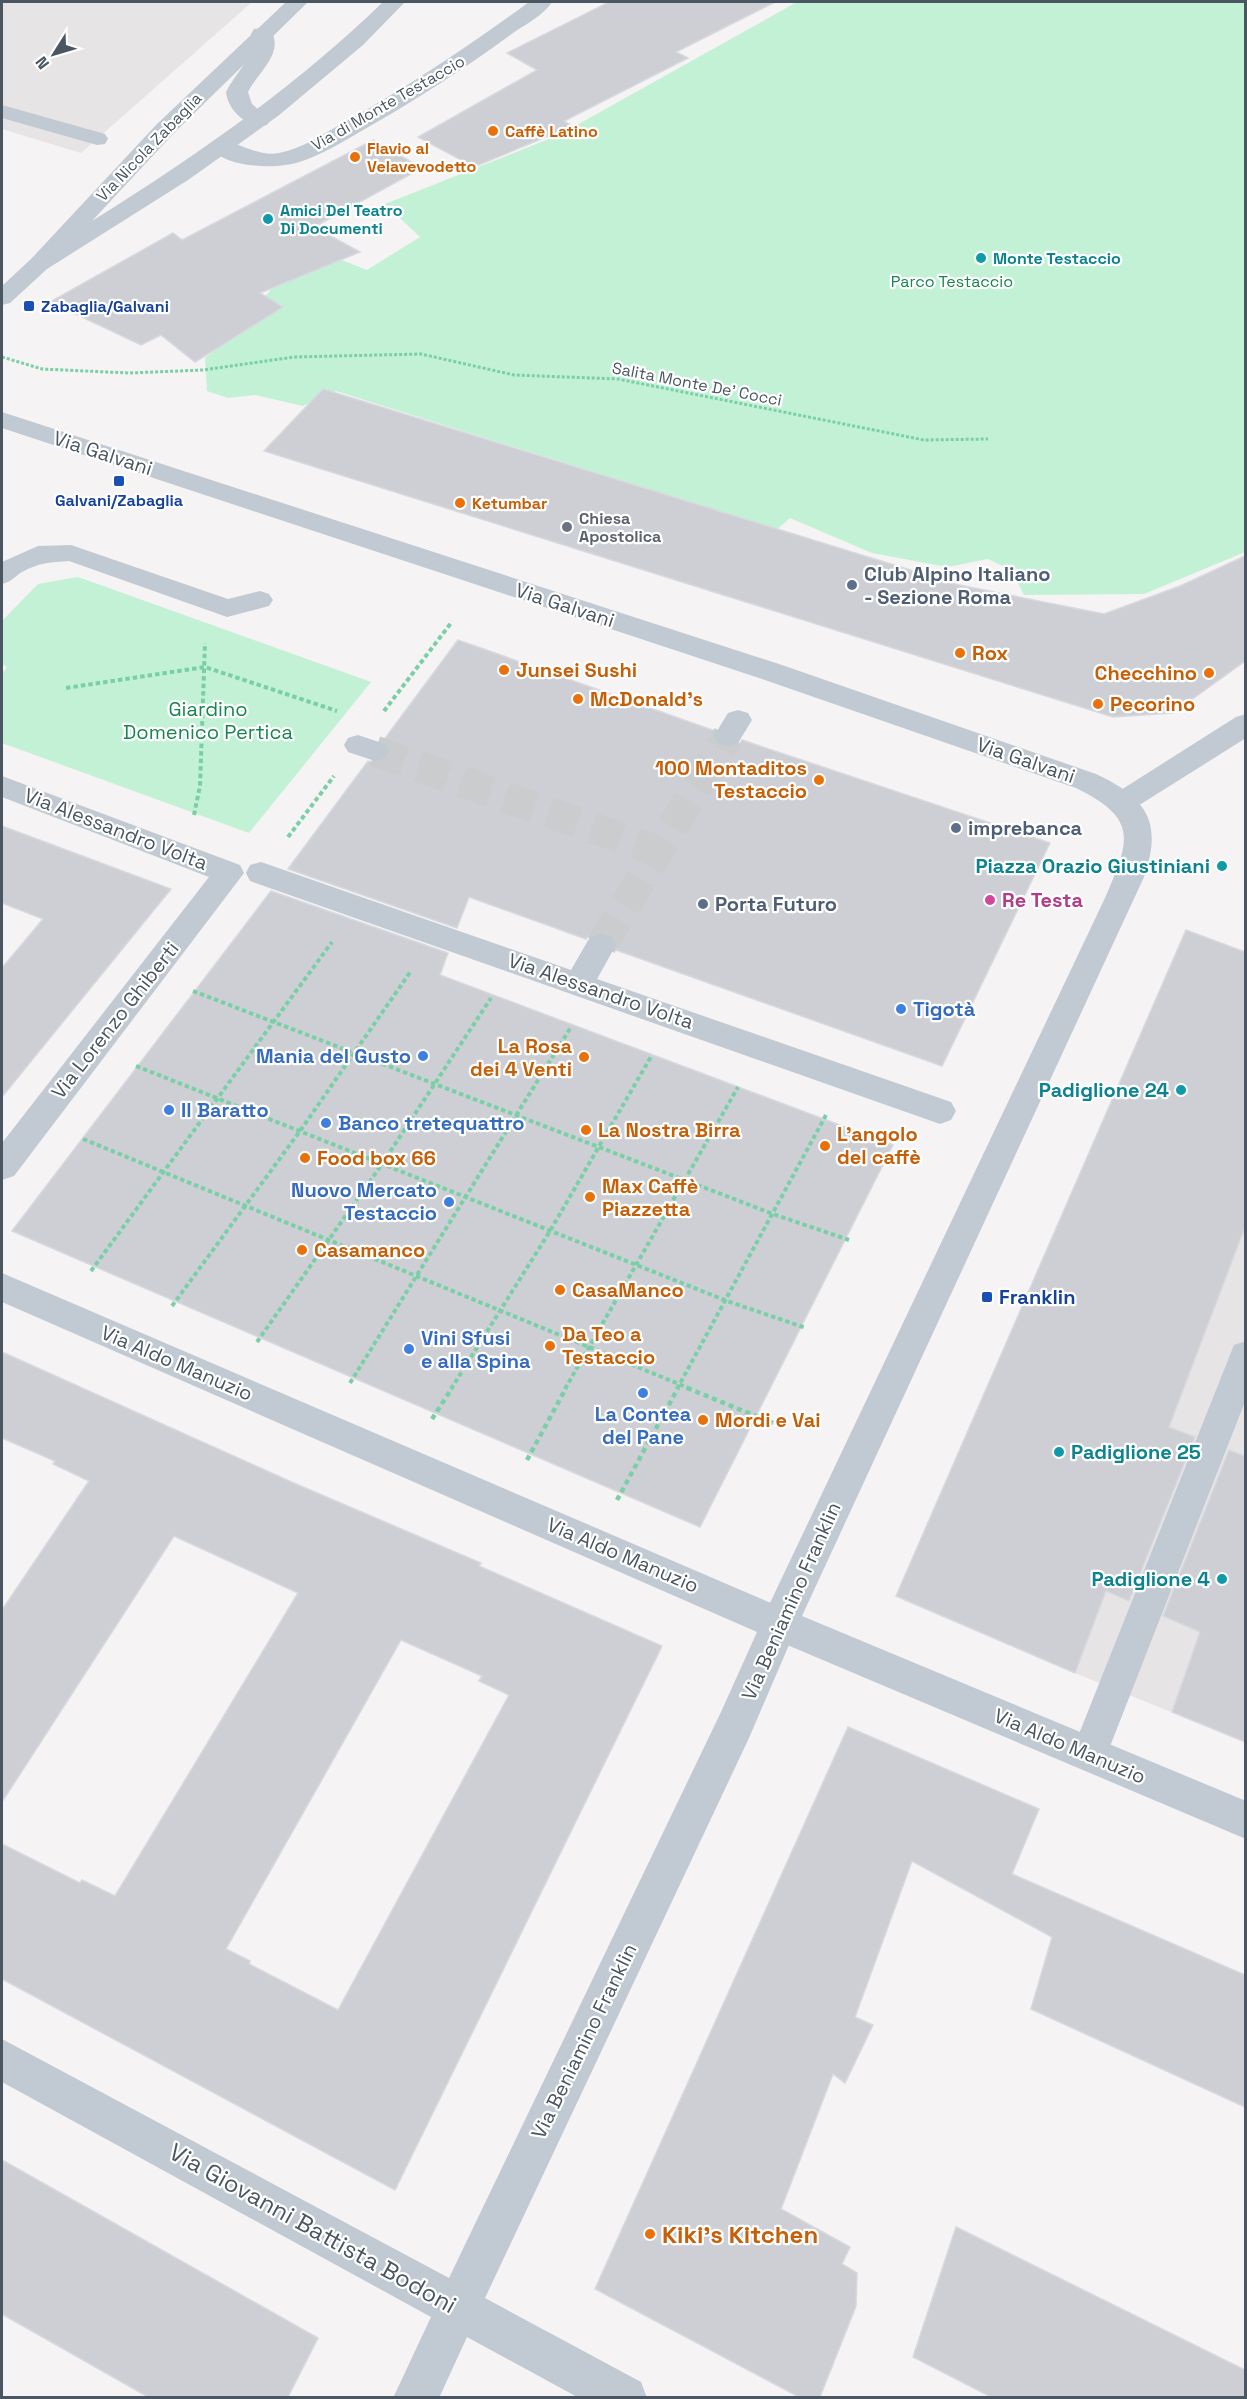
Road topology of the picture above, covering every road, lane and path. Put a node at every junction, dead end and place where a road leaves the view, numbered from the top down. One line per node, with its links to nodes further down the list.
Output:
1 (298, 2): 4 (street, Via Nicola Zabaglia)
2 (395, 2): 6 (street, Via Nicola Zabaglia)
3 (542, 2): 8 (street, Via di Monte Testaccio)
4 (262, 34): 6 (street); 9 (street, Via Nicola Zabaglia)
5 (2, 111): 7 (lane)
6 (259, 120): 8 (street, Via Nicola Zabaglia)
7 (97, 139)
8 (221, 147): 9 (street, Via Nicola Zabaglia)
9 (39, 264): 10 (street, Via Nicola Zabaglia)
10 (2, 298)
11 (2, 357): 13 (path, Salita Monte De' Cocci)
12 (2, 420): 22 (street, Via Galvani)
13 (988, 439)
14 (2, 576): 15 (lane)
15 (207, 600): 16 (lane); 17 (path)
16 (260, 600)
17 (205, 667): 18 (path); 19 (path); 23 (path)
18 (66, 688)
19 (340, 712)
20 (1245, 724): 22 (street)
21 (2, 786): 24 (street, Via Alessandro Volta)
22 (1123, 802): 72 (street, Via Beniamino Franklin)
23 (194, 817)
24 (230, 873): 46 (street, Via Lorenzo Ghiberti)
25 (261, 873): 26 (street, Via Alessandro Volta)
26 (358, 906): 27 (street, Via Alessandro Volta); 33 (path)
27 (438, 934): 29 (street, Via Alessandro Volta); 35 (path)
28 (601, 945): 30 (street)
29 (516, 960): 30 (street, Via Alessandro Volta); 38 (path)
30 (586, 985): 32 (street, Via Alessandro Volta); 41 (path)
31 (189, 990): 33 (path)
32 (675, 1017): 34 (street, Via Alessandro Volta); 44 (path)
33 (274, 1023): 35 (path); 39 (path)
34 (761, 1047): 37 (street, Via Alessandro Volta); 48 (path)
35 (352, 1053): 38 (path); 42 (path)
36 (134, 1065): 39 (path)
37 (846, 1077): 40 (street, Via Alessandro Volta); 51 (path)
38 (433, 1084): 41 (path); 45 (path)
39 (218, 1099): 42 (path); 47 (path)
40 (940, 1111)
41 (518, 1116): 44 (path); 49 (path)
42 (300, 1131): 45 (path); 50 (path)
43 (81, 1138): 47 (path)
44 (598, 1147): 48 (path); 52 (path)
45 (382, 1164): 49 (path); 54 (path)
46 (2, 1167)
47 (162, 1173): 50 (path); 56 (path)
48 (684, 1180): 51 (path); 55 (path)
49 (464, 1196): 52 (path); 57 (path)
50 (243, 1206): 54 (path); 60 (path)
51 (773, 1214): 53 (path); 59 (path)
52 (550, 1231): 55 (path); 61 (path)
53 (849, 1240)
54 (329, 1241): 57 (path); 63 (path)
55 (637, 1265): 59 (path); 64 (path)
56 (91, 1271)
57 (415, 1277): 61 (path); 66 (path)
58 (2, 1287): 72 (street, Via Aldo Manuzio)
59 (727, 1301): 62 (path); 67 (path)
60 (172, 1306)
61 (499, 1312): 64 (path); 68 (path)
62 (806, 1328)
63 (257, 1342)
64 (587, 1349): 67 (path); 70 (path)
65 (1245, 1355): 73 (lane)
66 (350, 1383)
67 (680, 1387): 69 (path); 71 (path)
68 (432, 1419)
69 (773, 1423)
70 (527, 1460)
71 (617, 1500)
72 (779, 1624): 73 (street, Via Aldo Manuzio); 76 (street, Via Beniamino Franklin)
73 (1089, 1754): 74 (street, Via Aldo Manuzio)
74 (1245, 1820)
75 (2, 2060): 76 (street, Via Giovanni Battista Bodoni)
76 (457, 2307): 77 (street, Via Beniamino Franklin); 78 (street, Via Giovanni Battista Bodoni)
77 (415, 2397)
78 (625, 2397)

